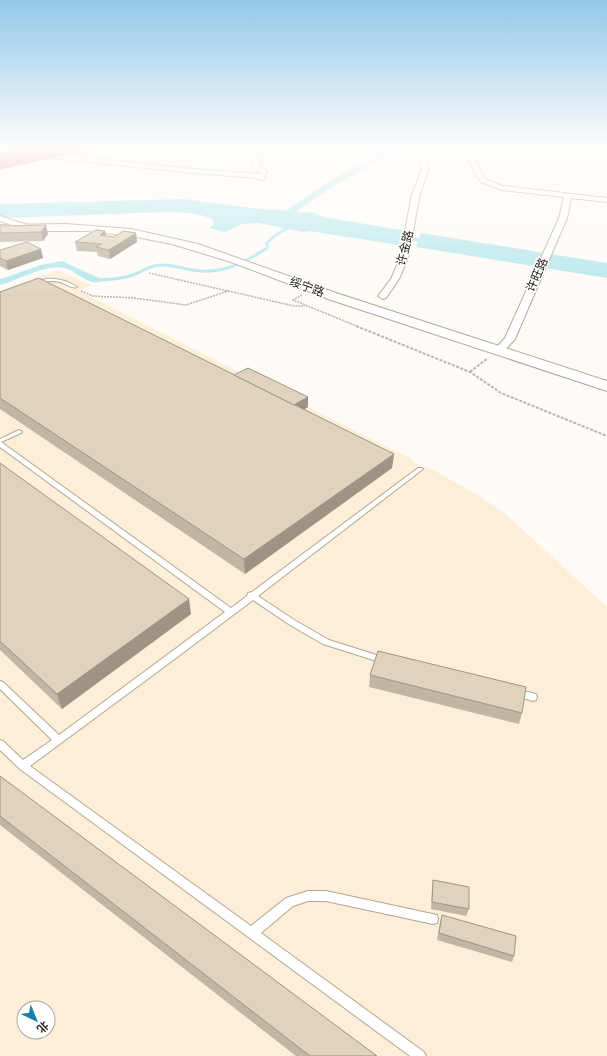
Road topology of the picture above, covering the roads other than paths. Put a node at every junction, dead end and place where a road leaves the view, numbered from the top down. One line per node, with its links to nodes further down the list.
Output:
1 (415, 197): 9 (street, 许金路)
2 (567, 197): 10 (street, 许旺路)
3 (586, 197): 4 (street)
4 (607, 200)
5 (1, 223): 6 (main road, 绥宁路)
6 (262, 267): 10 (main road, 绥宁路); 10 (main road, 绥宁路)
7 (27, 286): 8 (lane)
8 (75, 288)
9 (383, 296)
10 (500, 349): 11 (main road, 绥宁路); 12 (main road, 绥宁路)
11 (607, 380)
12 (607, 386)
13 (19, 432): 14 (lane)
14 (0, 443): 17 (lane)
15 (420, 469): 16 (lane)
16 (251, 595): 17 (lane); 18 (lane)
17 (230, 612): 22 (lane)
18 (389, 662)
19 (0, 684): 22 (lane)
20 (510, 692): 21 (lane)
21 (533, 697)
22 (58, 740): 24 (lane)
23 (0, 744): 24 (lane)
24 (24, 766): 26 (lane)
25 (433, 919): 26 (lane)
26 (252, 933): 27 (lane)
27 (420, 1056)

